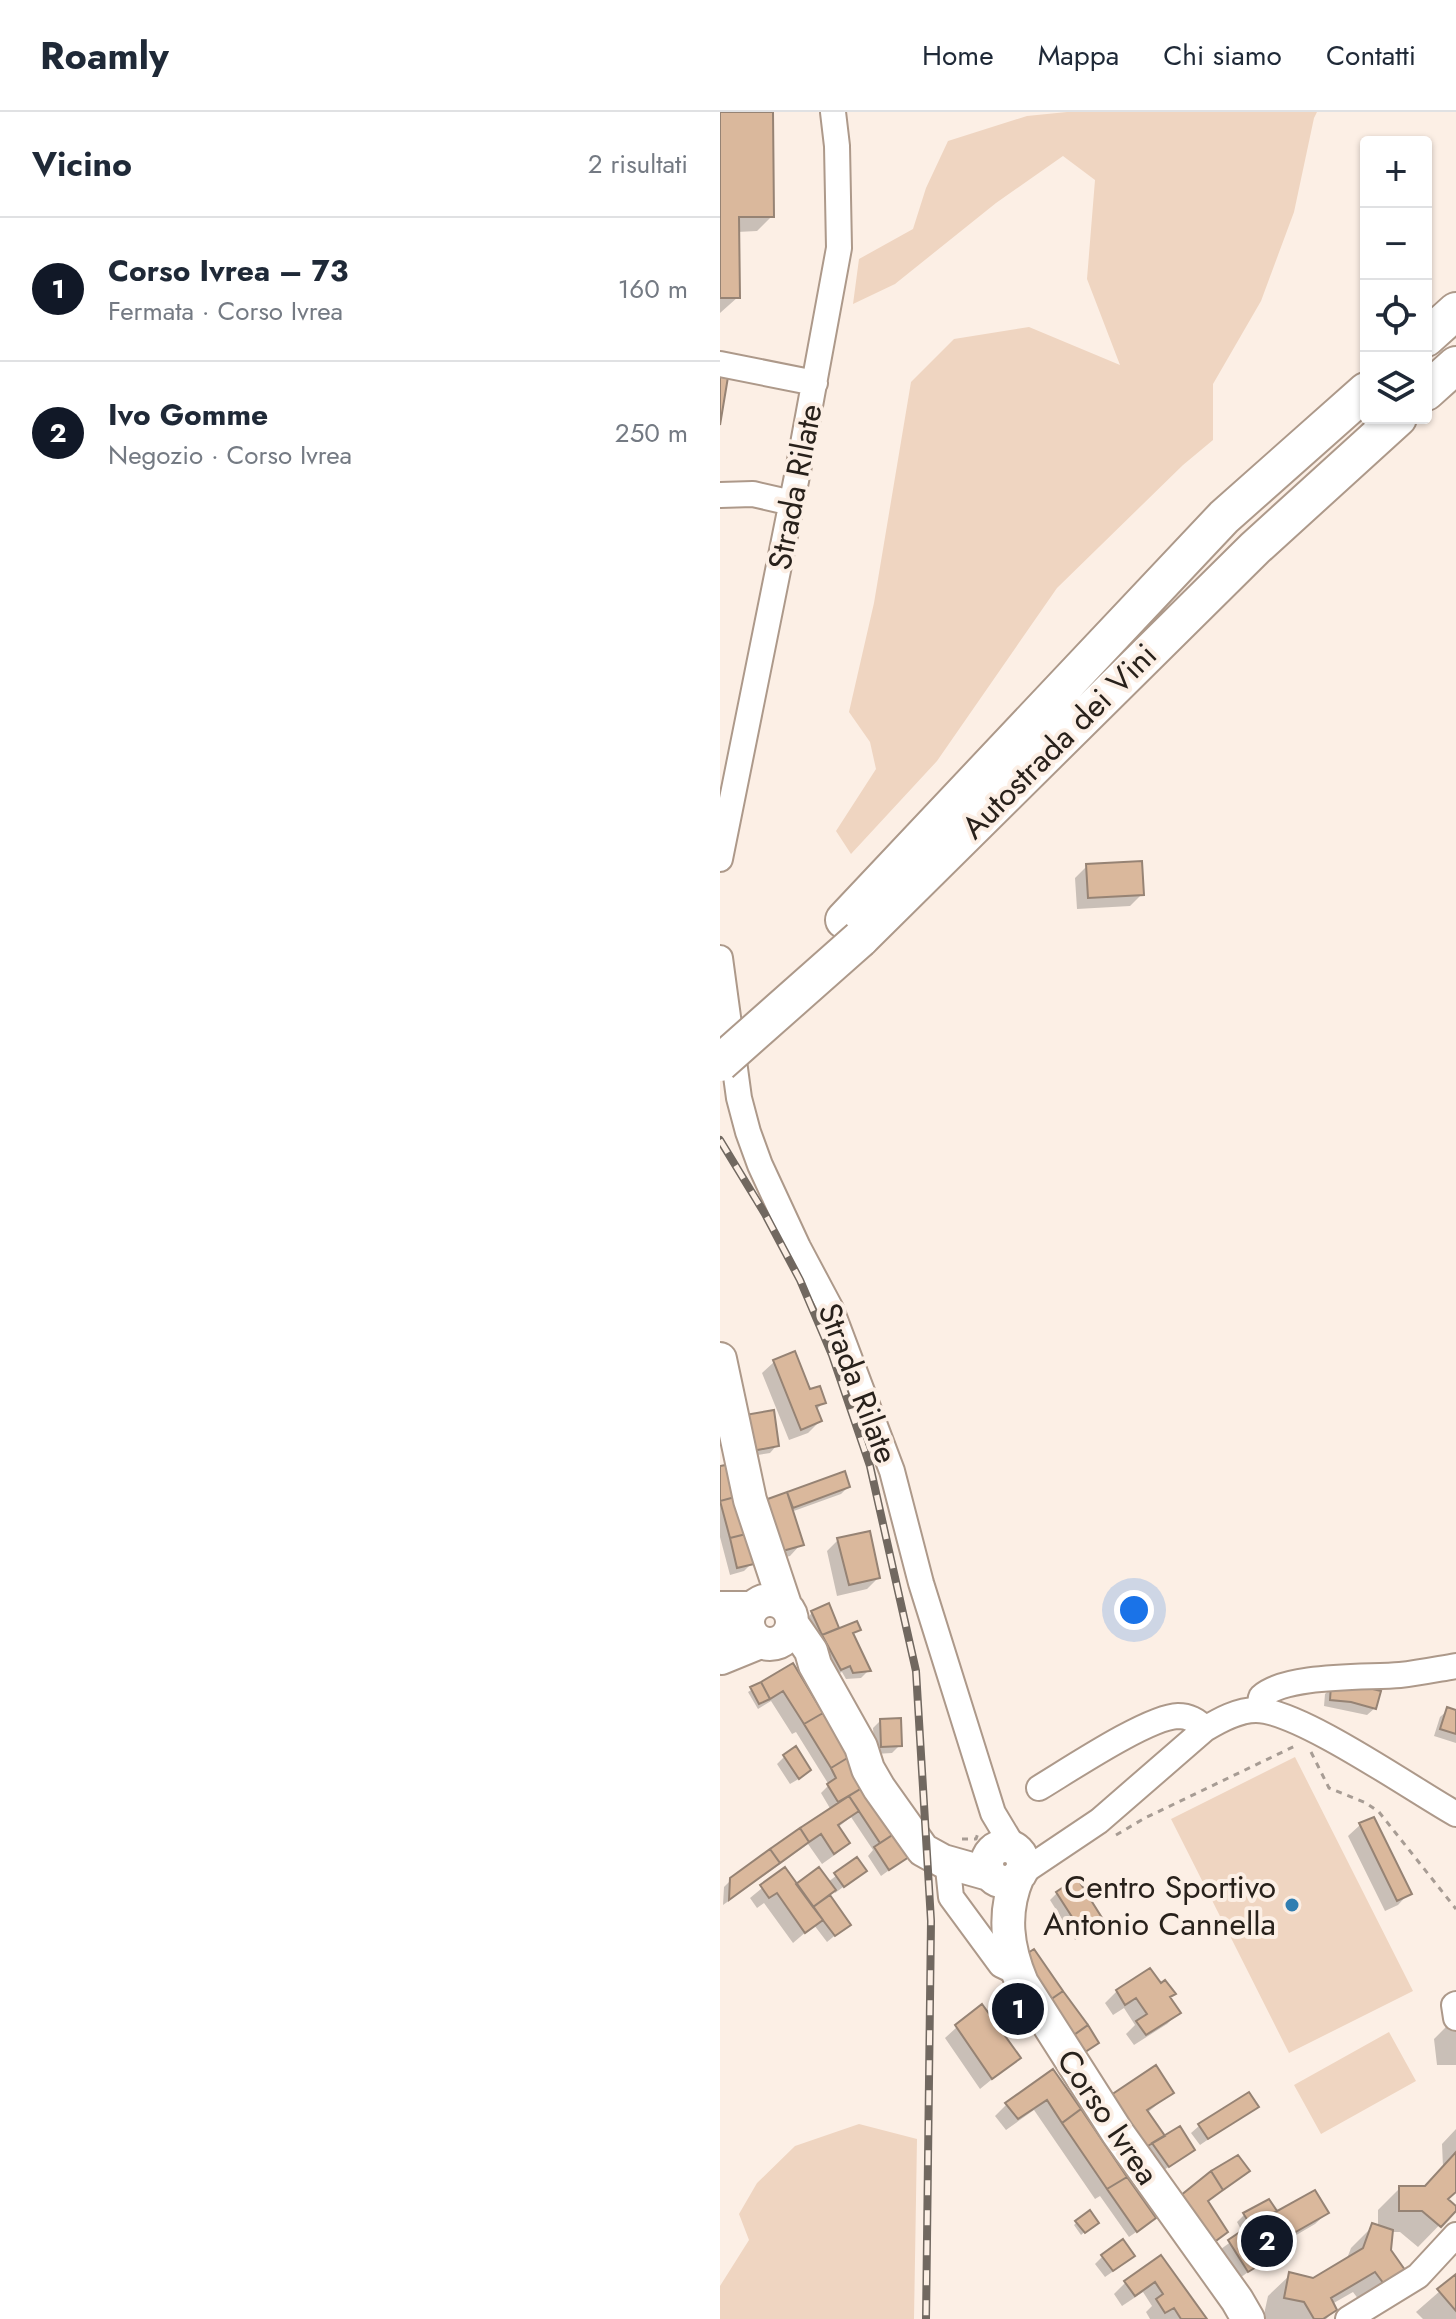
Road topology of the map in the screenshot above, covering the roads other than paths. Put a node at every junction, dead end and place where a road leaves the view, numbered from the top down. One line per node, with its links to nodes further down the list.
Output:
1 (833, 112): 6 (street, Strada Rilate)
2 (1456, 311): 3 (highway)
3 (1432, 333)
4 (720, 364): 6 (street)
5 (1456, 365): 7 (highway)
6 (815, 383): 11 (street, Strada Rilate)
7 (1432, 387)
8 (1360, 396): 13 (highway, Autostrada dei Vini)
9 (1391, 424): 13 (highway, Autostrada dei Vini)
10 (720, 495): 11 (street)
11 (792, 503): 12 (street, Strada Rilate)
12 (720, 859)
13 (852, 930): 15 (highway, Autostrada dei Vini); 16 (highway, Autostrada dei Vini, bridge)
14 (720, 958): 28 (street, Strada Rilate)
15 (720, 1029)
16 (720, 1063)
17 (720, 1359): 19 (main road)
18 (720, 1604): 19 (street)
19 (762, 1621): 20 (street); 24 (main road)
20 (724, 1660)
21 (1456, 1666): 22 (street)
22 (1259, 1710): 23 (street); 26 (street)
23 (1205, 1729): 25 (street); 28 (street)
24 (861, 1747): 27 (main road); 28 (main road)
25 (1039, 1788)
26 (1456, 1814)
27 (949, 1850): 28 (main road); 29 (street)
28 (1005, 1863): 29 (main road, Corso Ivrea)
29 (1018, 1973): 33 (main road, Corso Ivrea)
30 (1456, 2004): 31 (street)
31 (1456, 2018)
32 (1456, 2235): 34 (street)
33 (1241, 2313)
34 (1348, 2319)

